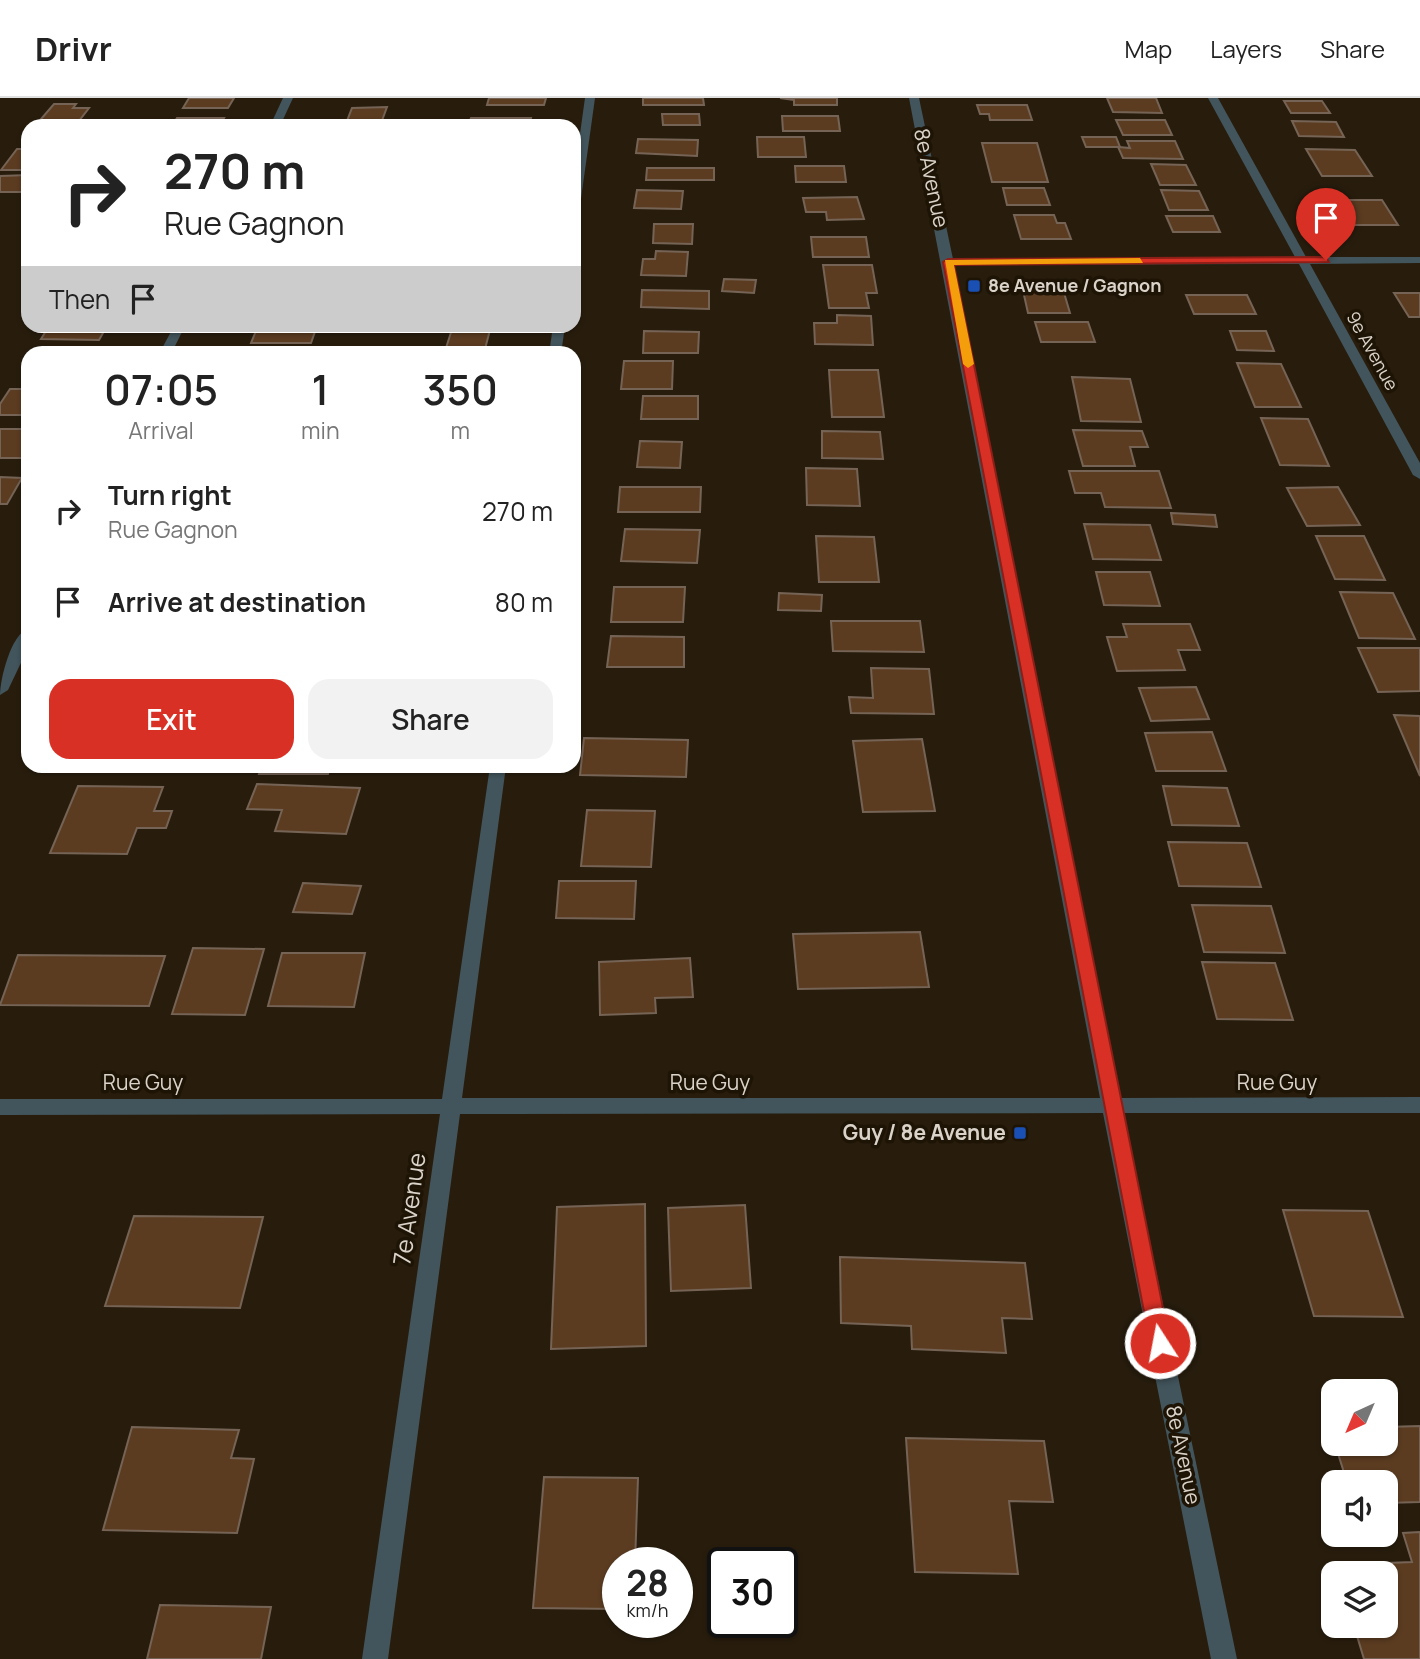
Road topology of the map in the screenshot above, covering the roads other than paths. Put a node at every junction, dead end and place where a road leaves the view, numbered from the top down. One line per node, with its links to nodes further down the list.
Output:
1 (288, 98): 5 (street)
2 (590, 98): 6 (street)
3 (914, 98): 9 (street, 8e Avenue)
4 (1213, 98): 7 (street, 9e Avenue)
5 (278, 119)
6 (581, 163)
7 (1302, 260): 8 (street); 9 (street); 10 (street, 9e Avenue)
8 (1420, 260)
9 (948, 262): 17 (street, 8e Avenue)
10 (1420, 475)
11 (21, 647): 12 (street)
12 (0, 690)
13 (497, 773): 14 (street, 7e Avenue)
14 (451, 1105): 16 (street, Rue Guy); 17 (street, Rue Guy); 18 (street, 7e Avenue)
15 (1420, 1105): 17 (street, Rue Guy)
16 (0, 1107)
17 (1112, 1107): 19 (street, 8e Avenue)
18 (375, 1659)
19 (1224, 1659)

